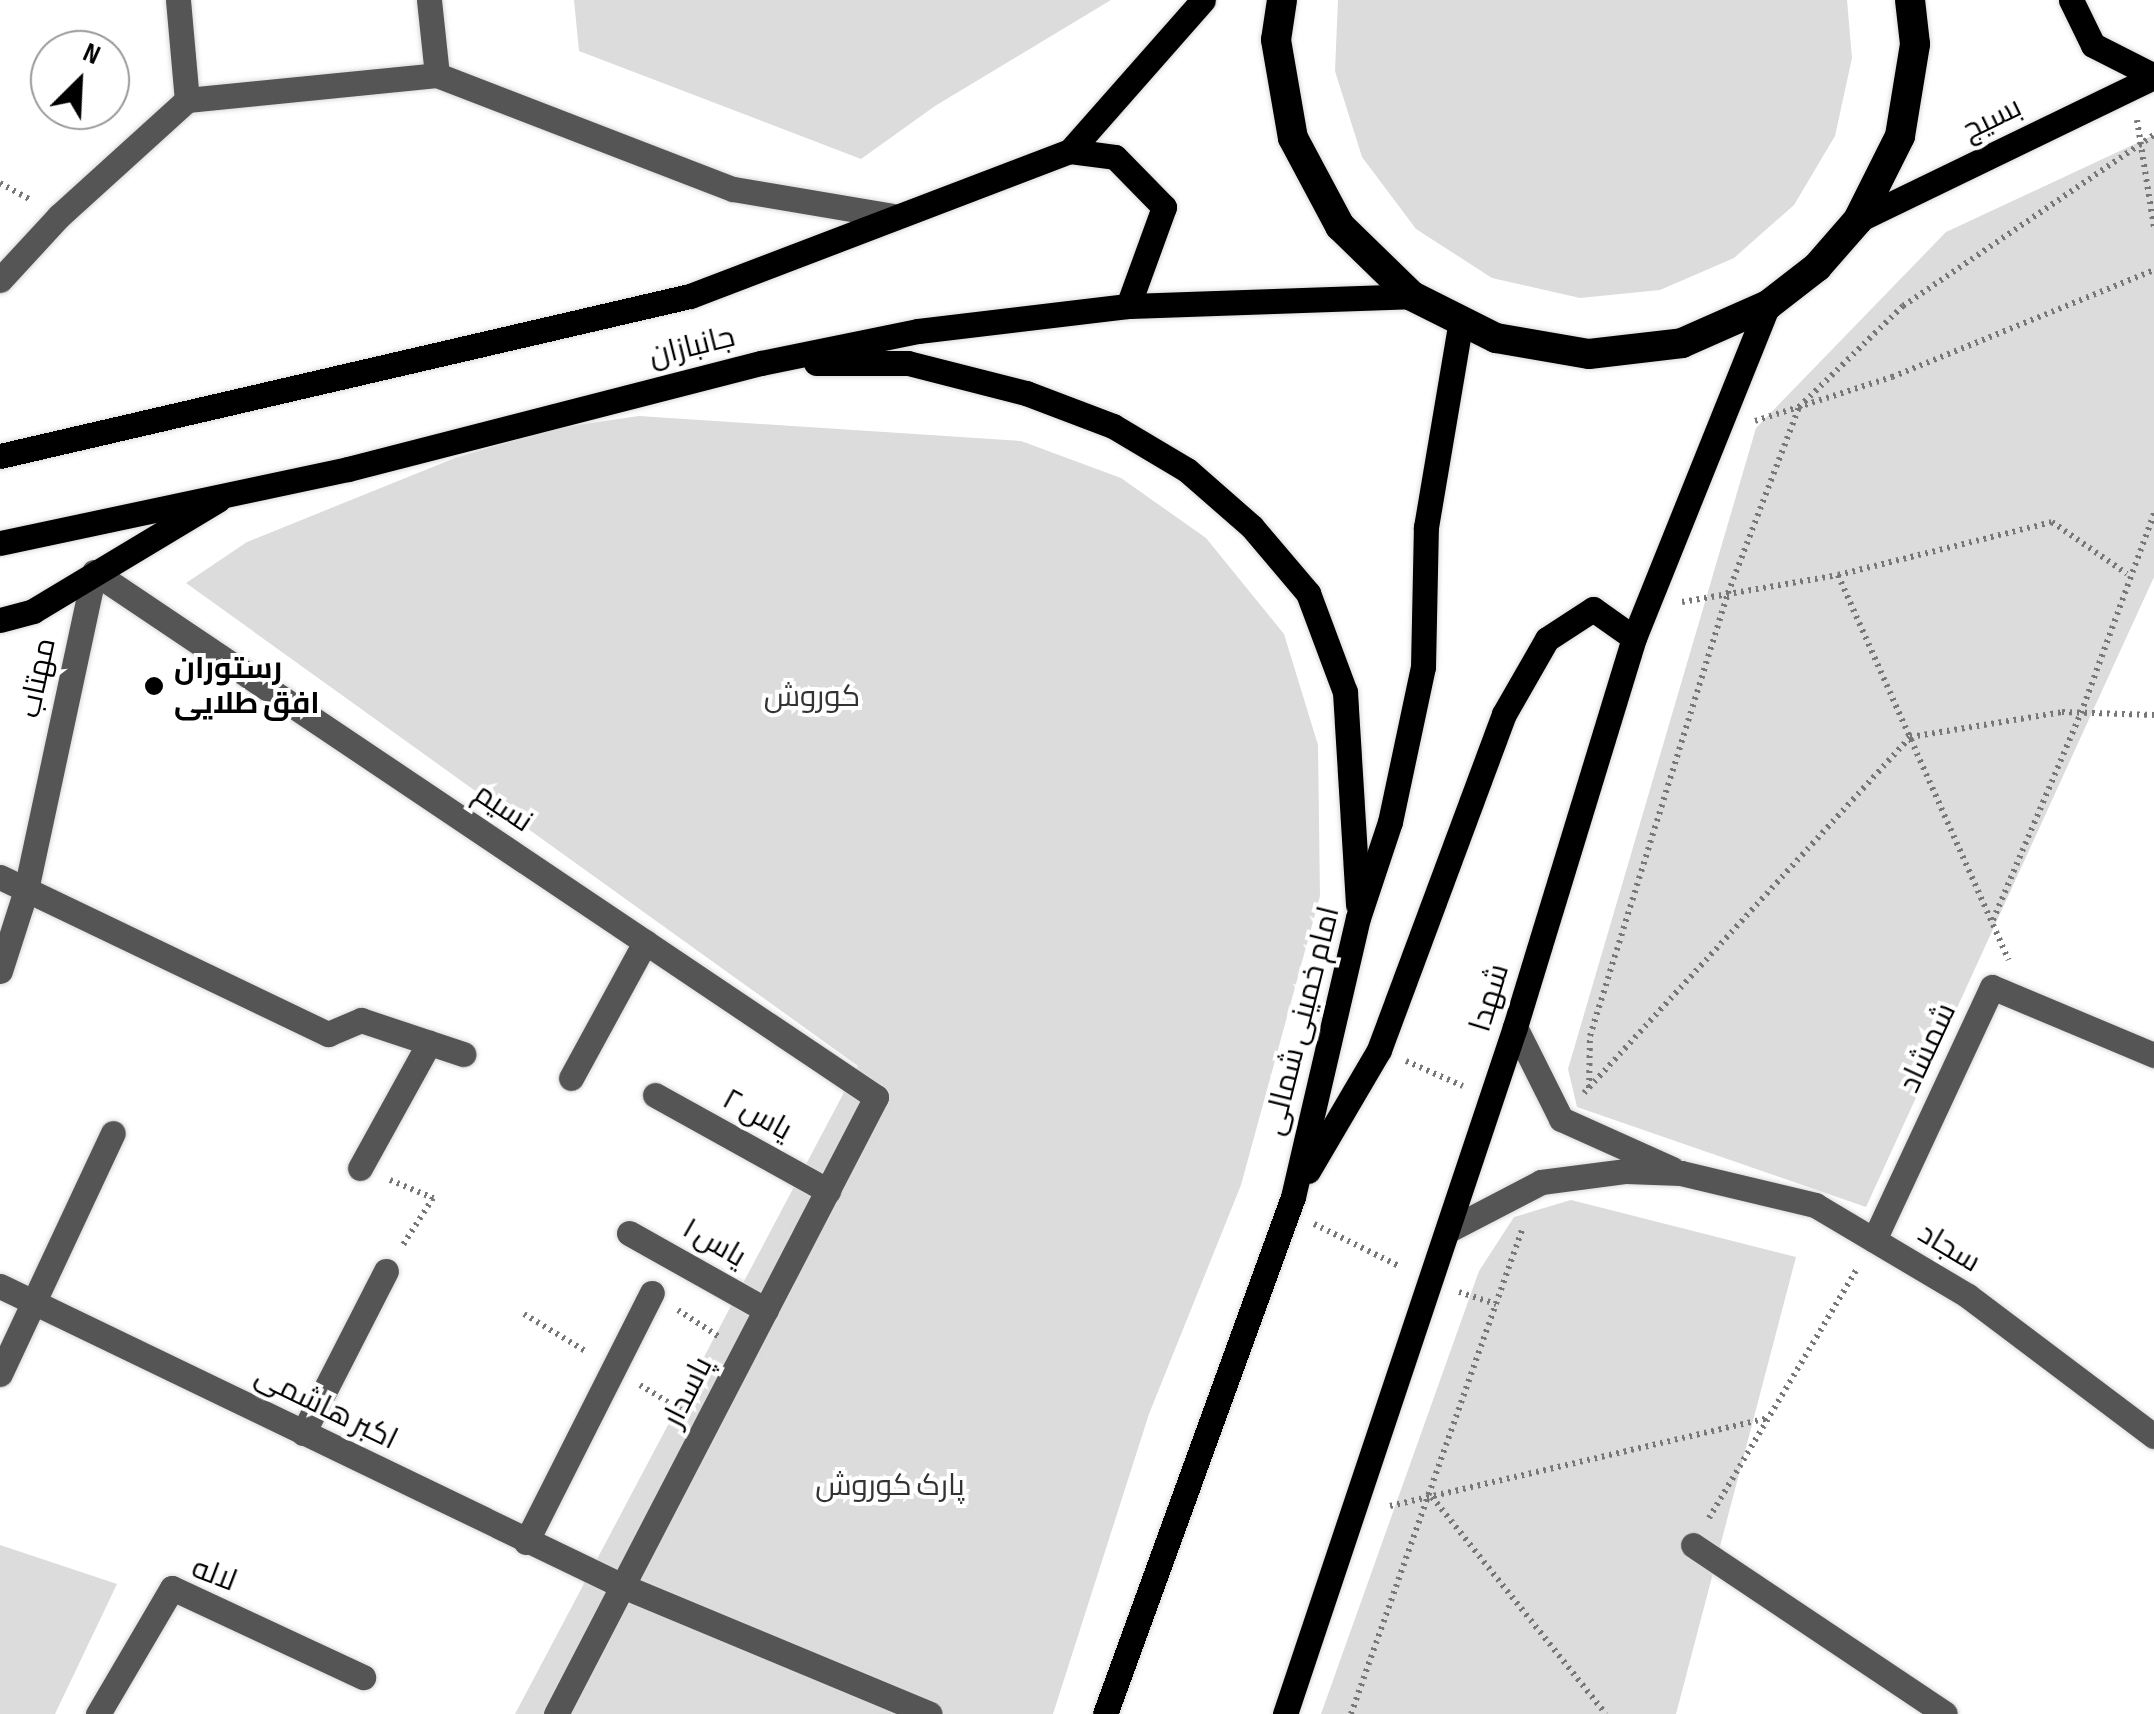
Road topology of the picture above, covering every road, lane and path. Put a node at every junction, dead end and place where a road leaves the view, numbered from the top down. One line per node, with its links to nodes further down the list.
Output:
1 (178, 0): 9 (street)
2 (429, 0): 7 (street)
3 (1203, 0): 12 (main road, جانبازان)
4 (1282, 0): 18 (highway)
5 (1910, 0): 14 (highway)
6 (2070, 0): 8 (main road)
7 (436, 76): 9 (street); 13 (street)
8 (2147, 80): 11 (path); 14 (main road, بسیج)
9 (187, 100): 17 (street)
10 (2154, 135): 11 (path)
11 (2140, 141): 15 (path); 23 (path)
12 (1070, 152): 13 (main road, جانبازان); 20 (main road)
13 (892, 216): 25 (main road, جانبازان)
14 (1858, 220): 19 (highway)
15 (2154, 227)
16 (2154, 270): 23 (path)
17 (0, 280)
18 (1412, 296): 20 (main road, جانبازان); 21 (highway)
19 (1768, 305): 21 (highway); 24 (main road, شهدا)
20 (1128, 306): 22 (main road, جانبازان)
21 (1461, 320): 41 (main road, امام خمینی شمالی)
22 (761, 363): 26 (main road, جانبازان); 41 (main road)
23 (1799, 407): 24 (path); 32 (path)
24 (1716, 434): 33 (main road, شهدا)
25 (0, 456)
26 (242, 487): 28 (main road, جانبازان); 29 (main road)
27 (2154, 513): 31 (path)
28 (0, 543)
29 (94, 572): 34 (main road); 40 (street, مهتاب); 43 (street, نسیم)
30 (1838, 574): 31 (path); 32 (path); 38 (path)
31 (2127, 574): 36 (path)
32 (1728, 594): 33 (path); 52 (path)
33 (1646, 608): 35 (main road, شهدا)
34 (0, 620)
35 (1634, 638): 46 (main road, شهدا); 48 (main road)
36 (2081, 713): 37 (path); 38 (path); 42 (path)
37 (2154, 715)
38 (1910, 737): 42 (path); 52 (path)
39 (0, 877): 40 (street)
40 (26, 890): 44 (street, مهتاب); 47 (street)
41 (1358, 918): 62 (main road, امام خمینی شمالی)
42 (1992, 922): 45 (path)
43 (644, 942): 51 (street); 54 (street, نسیم)
44 (0, 970)
45 (2028, 1002): 50 (street, شمشاد); 65 (street, شمشاد)
46 (1515, 1028): 55 (main road, شهدا); 56 (street)
47 (430, 1043): 49 (street); 58 (street)
48 (1378, 1050): 55 (path); 62 (main road)
49 (463, 1054)
50 (2154, 1054)
51 (571, 1078)
52 (1589, 1088): 56 (path)
53 (656, 1096): 61 (street, یاس ۲)
54 (876, 1097): 61 (street, پاسدار)
55 (1492, 1098): 63 (main road, شهدا)
56 (1561, 1119): 59 (street, سجاد)
57 (113, 1133): 70 (street)
58 (360, 1168): 66 (path)
59 (1682, 1173): 60 (street, سجاد); 65 (street, سجاد)
60 (1541, 1182): 63 (street, سجاد); 71 (path)
61 (828, 1191): 72 (street, پاسدار)
62 (1291, 1204): 67 (path); 87 (main road, امام خمینی شمالی)
63 (1447, 1230): 67 (main road, شهدا)
64 (629, 1233): 72 (street, یاس ۱)
65 (1874, 1240): 75 (path); 77 (street, سجاد)
66 (386, 1271): 76 (street)
67 (1430, 1282): 71 (path); 79 (main road, شهدا)
68 (0, 1286): 70 (street, اکبر هاشمی)
69 (652, 1293): 73 (path); 80 (street)
70 (30, 1300): 74 (street); 76 (street, اکبر هاشمی)
71 (1496, 1304): 78 (path)
72 (766, 1310): 73 (street, پاسدار)
73 (744, 1353): 82 (street, پاسدار)
74 (0, 1374)
75 (1768, 1418): 78 (path); 81 (path)
76 (303, 1433): 80 (street, اکبر هاشمی)
77 (2154, 1436)
78 (1432, 1496): 79 (path); 89 (path); 90 (path)
79 (1352, 1515): 88 (main road, شهدا)
80 (526, 1542): 82 (street, اکبر هاشمی)
81 (1693, 1545): 91 (street)
82 (625, 1587): 85 (street, پاسدار); 86 (street, اکبر هاشمی)
83 (363, 1676): 84 (street, لاله)
84 (98, 1714)
85 (556, 1714)
86 (930, 1714)
87 (1105, 1714)
88 (1285, 1714)
89 (1351, 1714)
90 (1606, 1714)
91 (1945, 1714)

